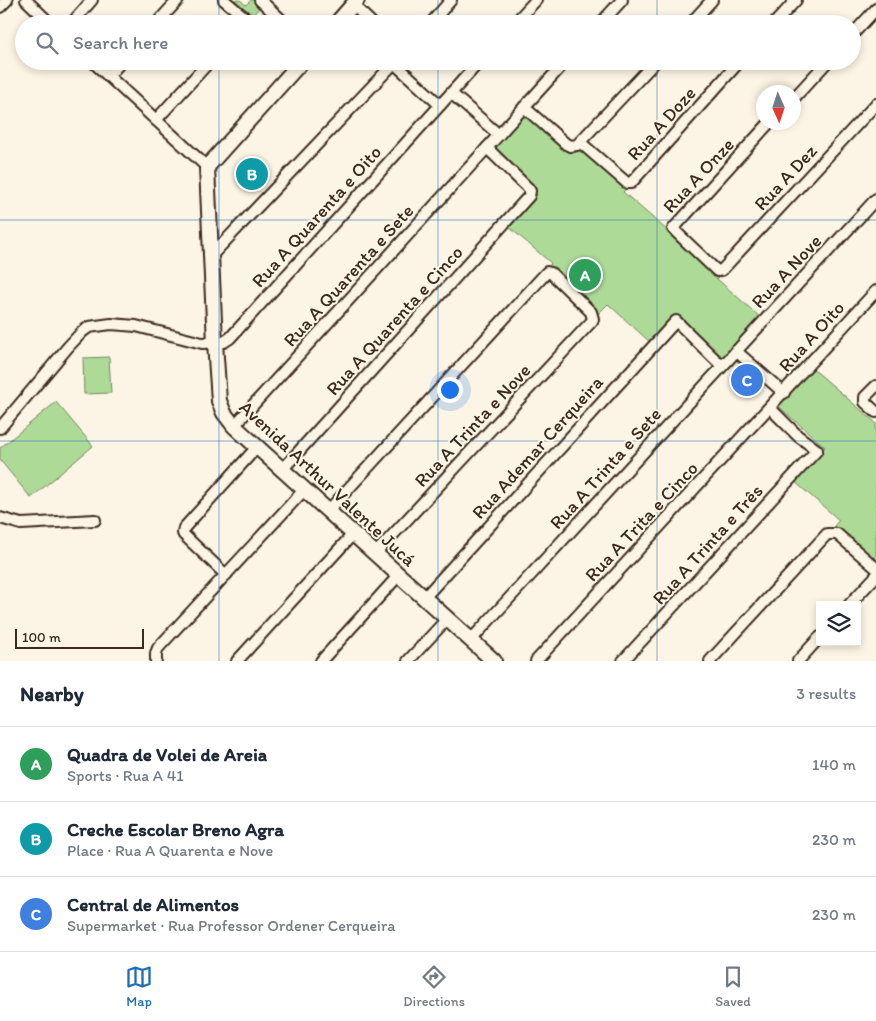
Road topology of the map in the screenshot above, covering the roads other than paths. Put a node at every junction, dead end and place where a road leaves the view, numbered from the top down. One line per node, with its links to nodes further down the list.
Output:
1 (7, 0): 13 (street)
2 (26, 0): 15 (street)
3 (92, 0): 16 (street)
4 (178, 0): 17 (street)
5 (224, 0): 18 (street)
6 (260, 0): 19 (street)
7 (452, 0): 22 (street)
8 (536, 0): 23 (street)
9 (622, 0): 24 (street)
10 (712, 0): 25 (street)
11 (796, 0): 26 (street)
12 (355, 2): 20 (street); 21 (street)
13 (0, 8)
14 (876, 9): 27 (street)
15 (42, 15)
16 (79, 15)
17 (164, 15)
18 (242, 15)
19 (276, 15)
20 (344, 15)
21 (366, 15)
22 (438, 15)
23 (522, 15)
24 (608, 15)
25 (698, 15)
26 (782, 15)
27 (861, 25)
28 (102, 70): 39 (street)
29 (114, 70): 39 (street)
30 (202, 70): 45 (street)
31 (294, 70): 50 (street)
32 (387, 70): 53 (street)
33 (403, 70): 43 (street)
34 (472, 70): 41 (street, Rua A Quarenta e Oito)
35 (558, 70): 44 (street, Rua A Quarenta e Sete)
36 (648, 70): 48 (street)
37 (732, 70): 48 (street, Rua A Doze)
38 (820, 70): 40 (street)
39 (108, 76): 45 (street)
40 (801, 90)
41 (451, 92): 43 (street, Rua A Quarenta e Oito); 47 (street)
42 (876, 104): 52 (street, Rua A Dez)
43 (440, 105): 55 (street, Rua A Quarenta e Oito)
44 (524, 107): 47 (street, Rua A Quarenta e Sete); 48 (street)
45 (156, 120): 50 (street)
46 (763, 130): 52 (street, Rua A Onze)
47 (498, 135): 49 (street, Rua A Quarenta e Sete)
48 (581, 143)
49 (487, 148): 62 (street, Rua A Quarenta e Sete); 65 (street, Rua A Quarenta e Cinco)
50 (207, 167): 53 (street, Avenida Arthur Valente Jucá)
51 (876, 199): 56 (street, Rua A Nove)
52 (673, 229)
53 (212, 256): 55 (street, Avenida Arthur Valente Jucá)
54 (876, 291): 59 (street, Rua A Oito)
55 (215, 343): 62 (street, Avenida Arthur Valente Jucá); 63 (street)
56 (736, 351): 57 (street, Rua A Nove); 59 (street)
57 (722, 366): 76 (street, Rua Ademar Cerqueira); 79 (street, Rua A Trinta e Sete)
58 (876, 386): 61 (street)
59 (784, 393): 60 (street, Rua A Oito)
60 (771, 407): 86 (street, Rua A Trita e Cinco); 87 (street, Rua A Trinta e Três)
61 (876, 412)
62 (234, 426): 64 (street, Avenida Arthur Valente Jucá)
63 (0, 428)
64 (257, 447): 65 (street, Avenida Arthur Valente Jucá); 73 (street)
65 (282, 470): 66 (street, Avenida Arthur Valente Jucá)
66 (304, 490): 67 (street, Avenida Arthur Valente Jucá); 73 (street)
67 (328, 511): 70 (street, Avenida Arthur Valente Jucá); 71 (street, Rua A Trinta e Nove)
68 (0, 518): 69 (street)
69 (95, 520)
70 (353, 534): 71 (street, Avenida Arthur Valente Jucá); 82 (street)
71 (376, 554): 74 (street, Avenida Arthur Valente Jucá)
72 (876, 568): 88 (street)
73 (226, 575): 81 (street)
74 (399, 575): 76 (street, Avenida Arthur Valente Jucá); 83 (street)
75 (876, 576): 77 (street)
76 (424, 598): 78 (street, Avenida Arthur Valente Jucá)
77 (853, 601)
78 (447, 619): 79 (street, Avenida Arthur Valente Jucá); 84 (street)
79 (471, 640): 85 (street, Avenida Arthur Valente Jucá)
80 (816, 641): 89 (street)
81 (156, 661)
82 (237, 661)
83 (321, 661)
84 (408, 661)
85 (494, 661)
86 (536, 661)
87 (623, 661)
88 (710, 661)
89 (798, 661)

